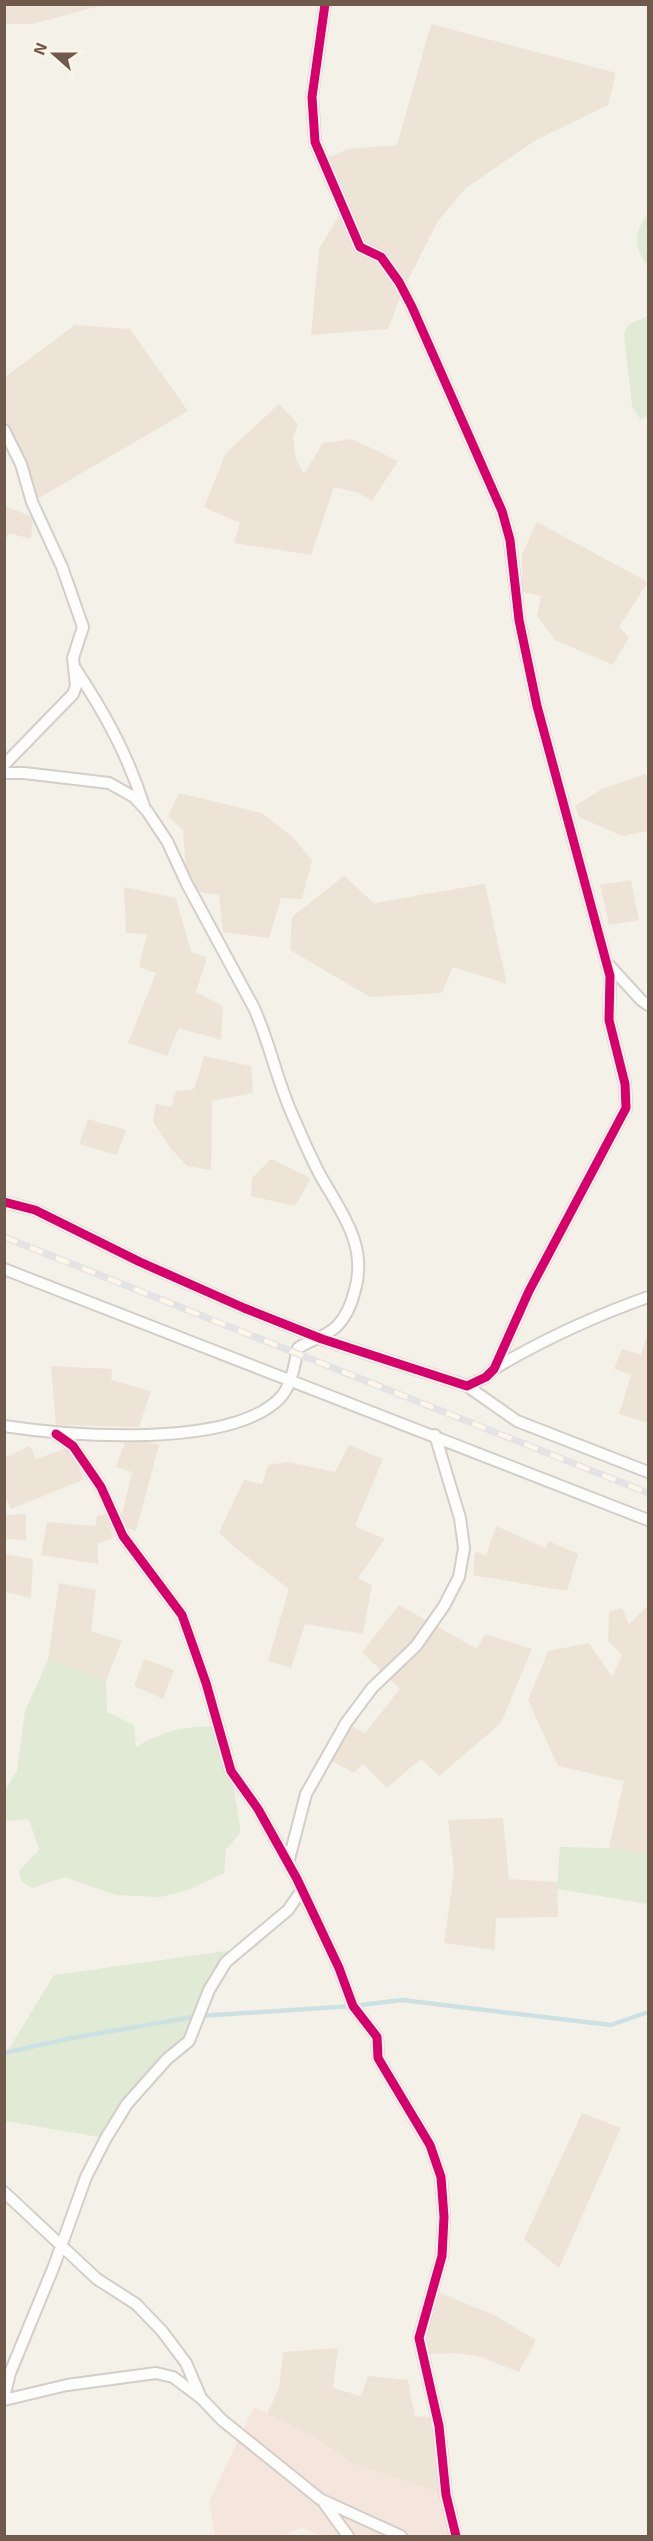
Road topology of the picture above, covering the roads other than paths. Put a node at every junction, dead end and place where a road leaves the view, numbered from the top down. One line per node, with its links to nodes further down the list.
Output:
1 (325, 4): 7 (street)
2 (4, 430): 3 (street)
3 (73, 665): 4 (street); 6 (street)
4 (4, 765)
5 (4, 773): 6 (street)
6 (144, 808): 12 (street)
7 (607, 963): 8 (street); 13 (street)
8 (648, 1005)
9 (4, 1202): 12 (street)
10 (4, 1269): 14 (street)
11 (648, 1297): 13 (street)
12 (322, 1339): 14 (street); 15 (street)
13 (494, 1369): 15 (street)
14 (291, 1382): 17 (street); 18 (street)
15 (467, 1386): 19 (street)
16 (4, 1426): 17 (street)
17 (56, 1434): 21 (street)
18 (435, 1435): 20 (street); 21 (street)
19 (648, 1472)
20 (648, 1520)
21 (288, 1863): 22 (street)
22 (302, 1890): 24 (street); 30 (street)
23 (4, 2192): 24 (street)
24 (62, 2247): 25 (street); 26 (street)
25 (4, 2398): 26 (street)
26 (201, 2398): 27 (street)
27 (320, 2499): 28 (street); 29 (street)
28 (348, 2536)
29 (401, 2536)
30 (456, 2536)

